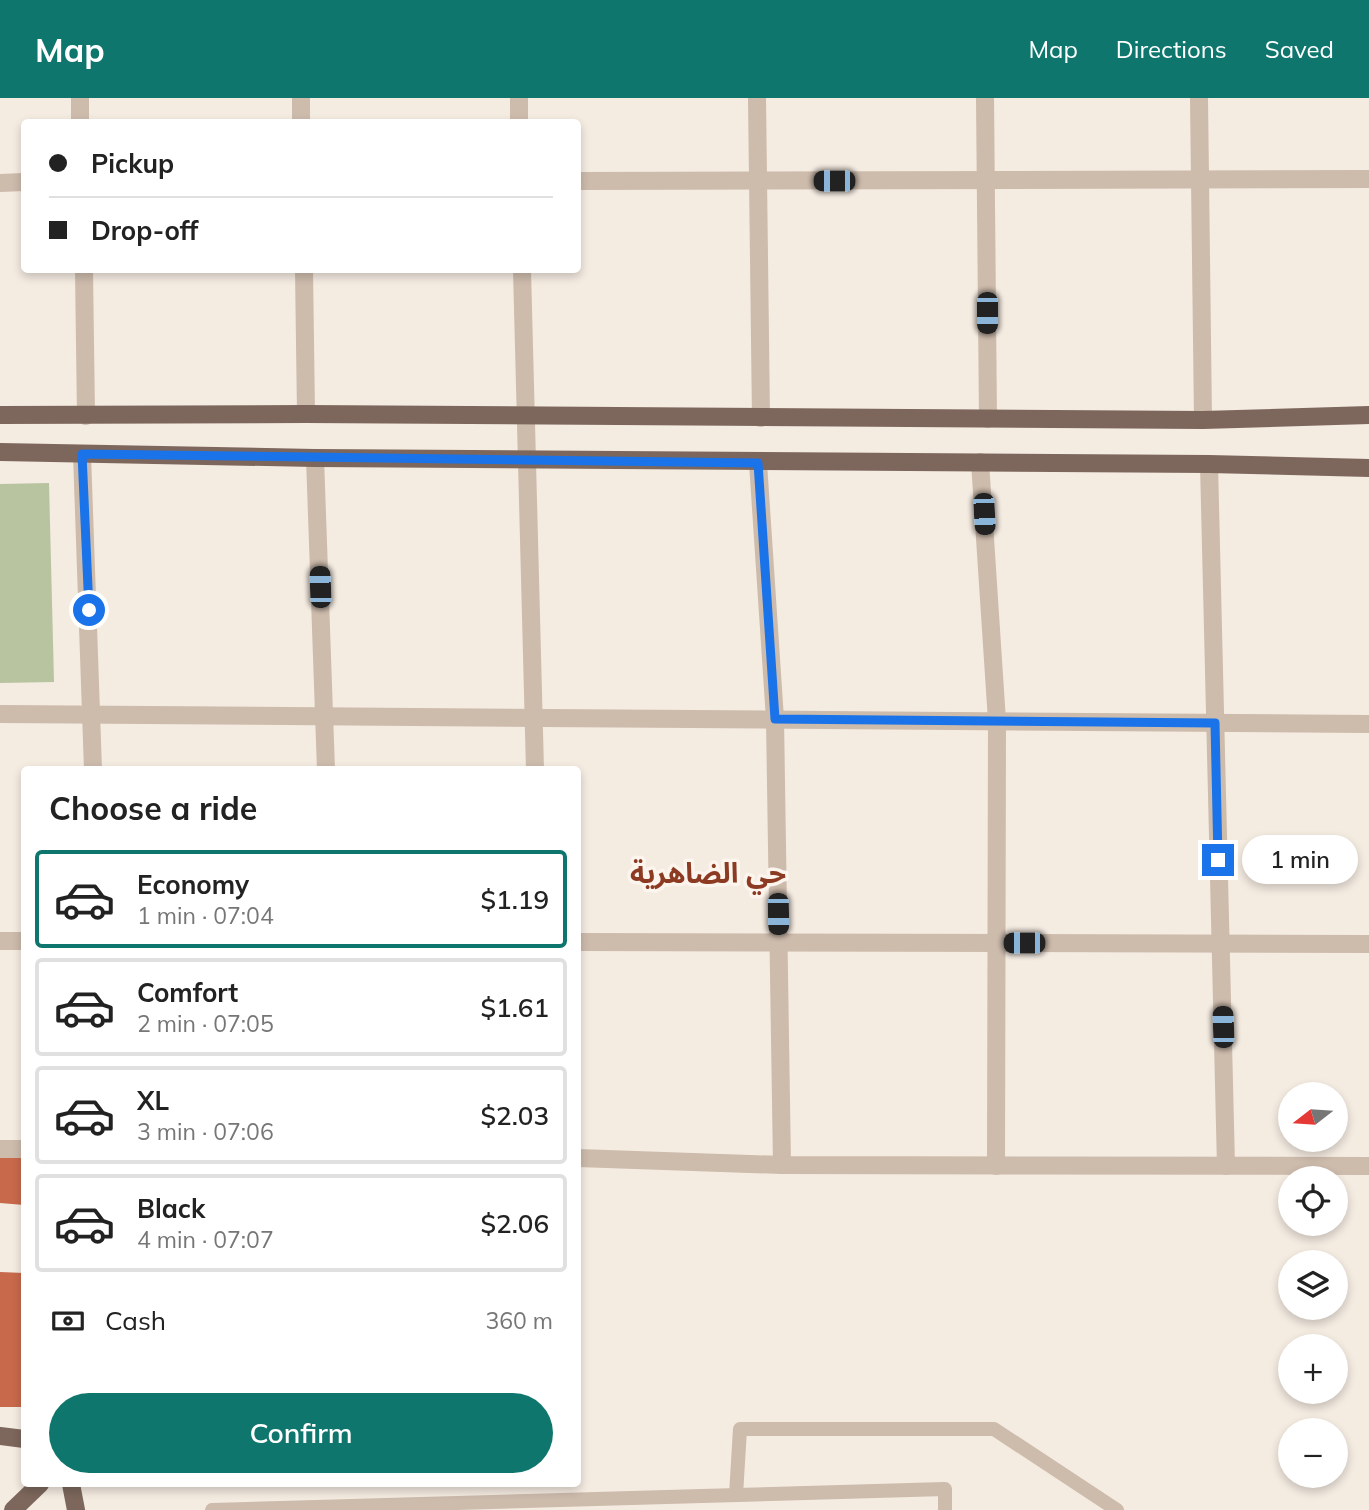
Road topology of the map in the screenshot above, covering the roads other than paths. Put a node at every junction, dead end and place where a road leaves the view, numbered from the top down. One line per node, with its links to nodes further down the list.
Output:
1 (80, 98): 7 (street)
2 (301, 98): 8 (street)
3 (519, 98): 9 (street)
4 (757, 98): 14 (street)
5 (985, 98): 11 (street)
6 (1199, 98): 12 (street)
7 (80, 119)
8 (301, 119)
9 (519, 119)
10 (1369, 179): 12 (street)
11 (986, 180): 12 (street); 14 (street); 26 (street)
12 (1200, 180): 27 (street)
13 (581, 181): 14 (street)
14 (758, 181): 25 (street)
15 (0, 183): 16 (street)
16 (21, 183)
17 (83, 273): 23 (street)
18 (304, 273): 20 (street)
19 (522, 273): 24 (street)
20 (306, 414): 23 (main road); 24 (main road)
21 (0, 415): 23 (main road)
22 (1369, 415): 27 (main road)
23 (86, 416)
24 (526, 417): 25 (main road); 31 (street)
25 (761, 418): 26 (main road)
26 (988, 419): 27 (main road)
27 (1203, 420)
28 (0, 452): 29 (main road)
29 (82, 454): 30 (main road); 37 (street)
30 (315, 458): 31 (main road); 38 (street)
31 (526, 460): 33 (main road); 39 (street)
32 (980, 462): 33 (main road); 34 (main road); 41 (street)
33 (758, 463): 40 (street)
34 (1209, 464): 35 (main road); 42 (street)
35 (1369, 468)
36 (0, 714): 37 (street)
37 (93, 715): 38 (street); 44 (street)
38 (325, 716): 39 (street); 45 (street)
39 (533, 718): 40 (street); 46 (street)
40 (775, 719): 41 (street); 50 (street)
41 (997, 721): 42 (street); 51 (street)
42 (1215, 723): 43 (street); 52 (street)
43 (1369, 724)
44 (93, 766)
45 (326, 766)
46 (535, 766)
47 (0, 940): 48 (street)
48 (21, 941)
49 (581, 942): 50 (street)
50 (779, 942): 51 (street); 57 (street)
51 (996, 943): 52 (street); 58 (street)
52 (1220, 943): 53 (street); 59 (street)
53 (1369, 944)
54 (0, 1149): 55 (street)
55 (21, 1149)
56 (581, 1158): 57 (street)
57 (782, 1165): 58 (street)
58 (996, 1166): 59 (street)
59 (1226, 1166): 60 (street)
60 (1369, 1166)
61 (0, 1436): 62 (main road)
62 (21, 1439)
63 (37, 1487): 66 (main road)
64 (72, 1487): 67 (main road)
65 (736, 1495): 68 (lane); 69 (lane); 70 (lane)
66 (13, 1510)
67 (76, 1510)
68 (212, 1510)
69 (945, 1510)
70 (1117, 1510)

